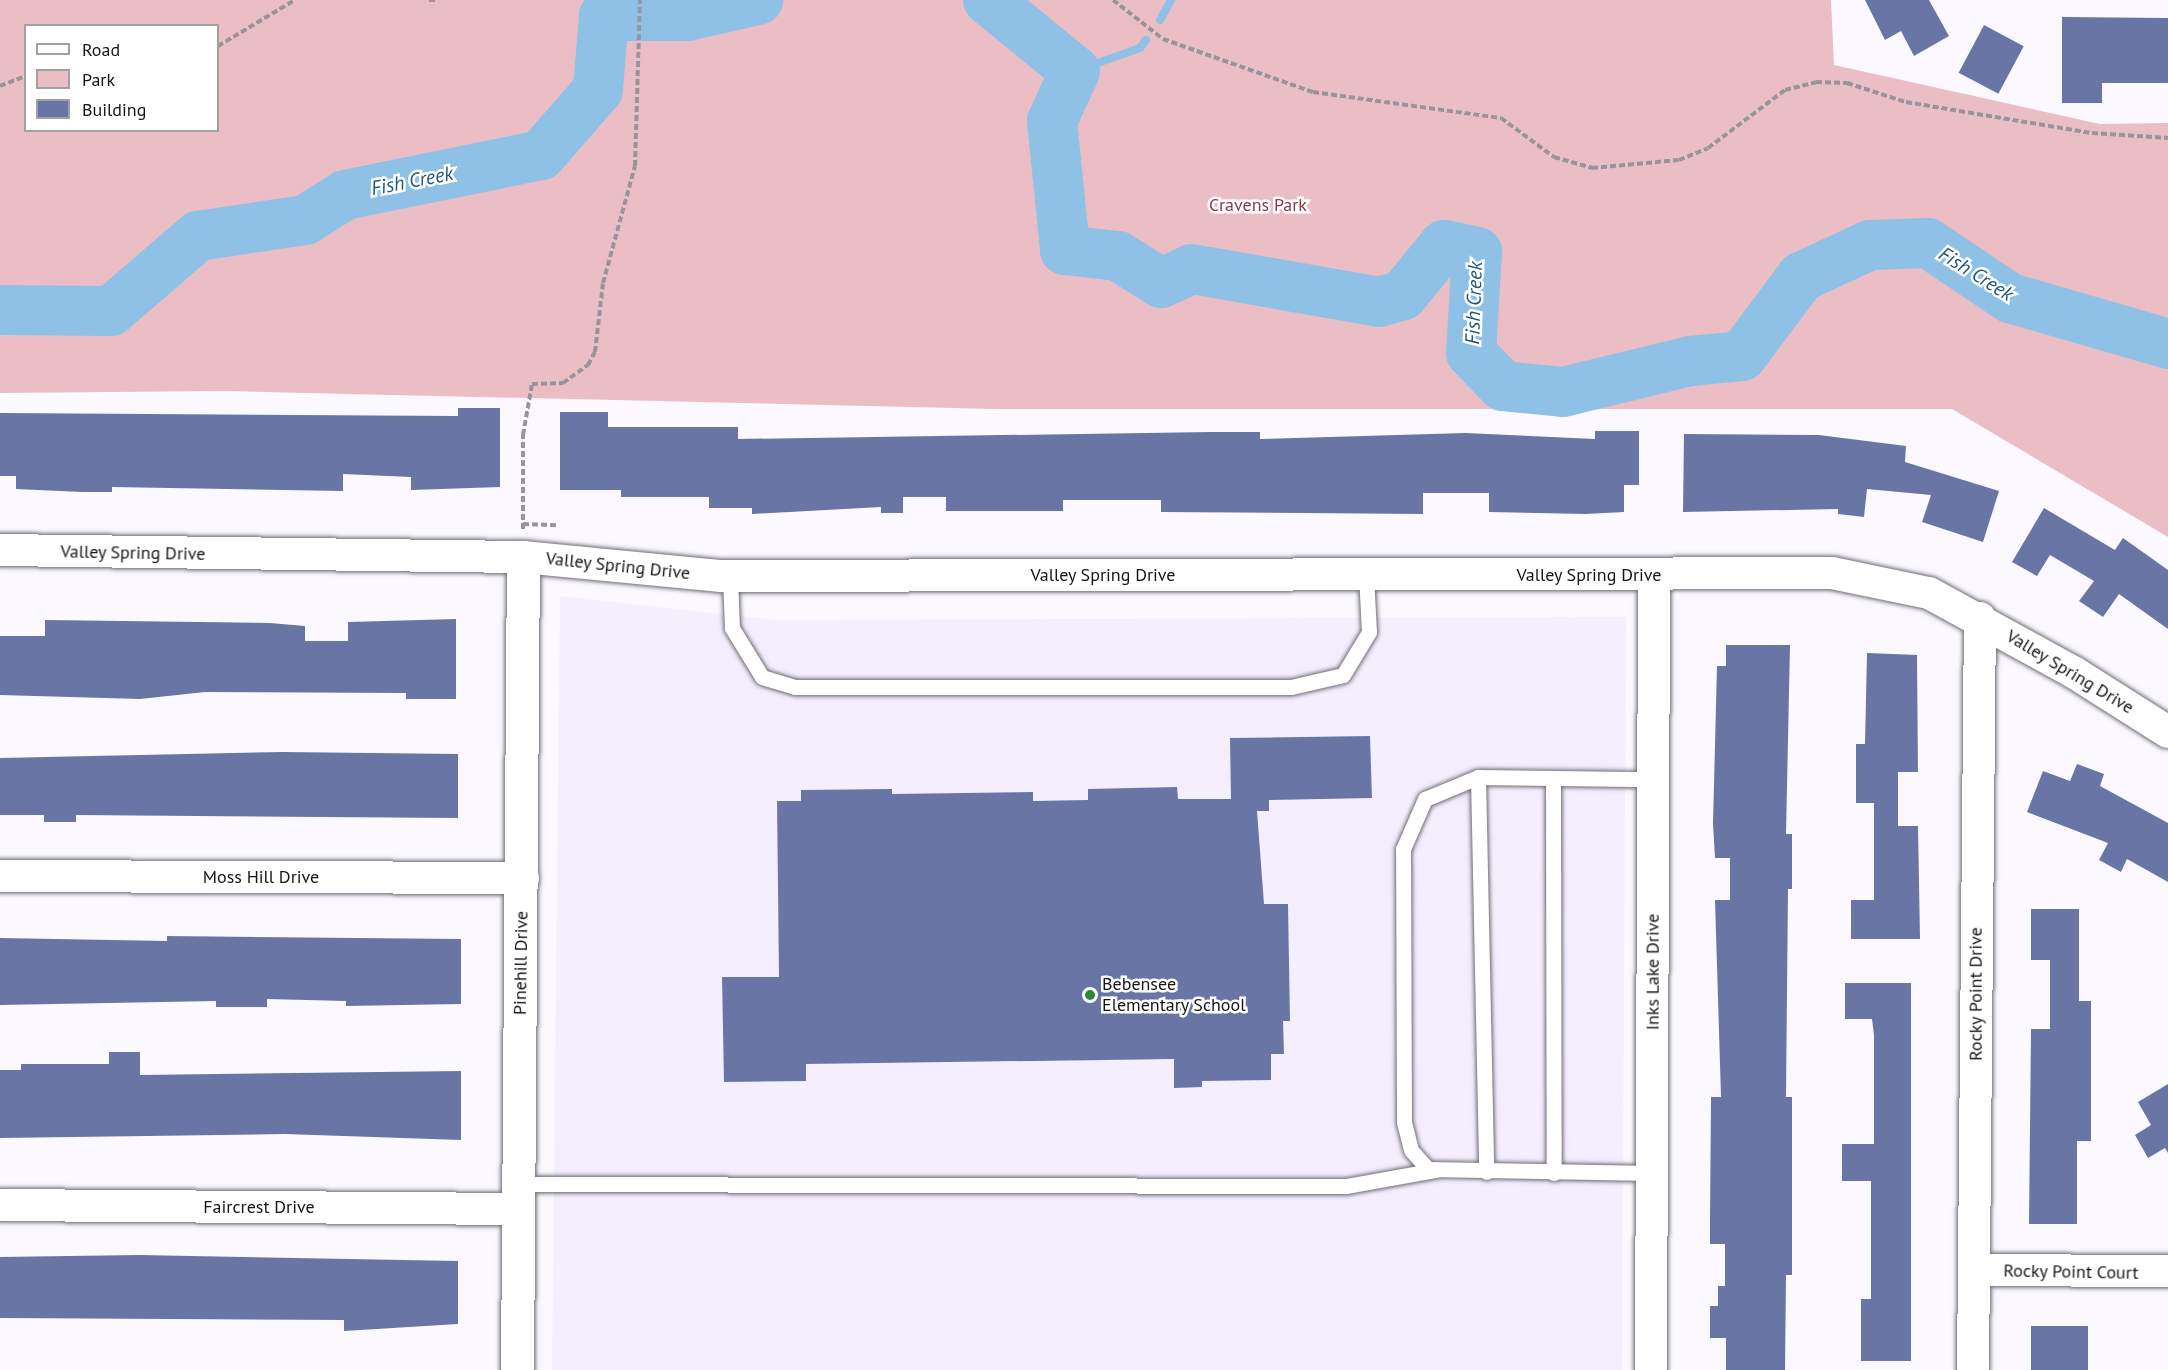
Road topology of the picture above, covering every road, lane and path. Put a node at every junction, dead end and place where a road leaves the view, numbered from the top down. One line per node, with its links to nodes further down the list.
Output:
1 (295, 0): 6 (path)
2 (429, 0): 3 (path)
3 (436, 0)
4 (640, 0): 10 (path)
5 (1113, 0): 9 (path)
6 (219, 45)
7 (24, 77): 8 (path)
8 (0, 86)
9 (2168, 138)
10 (523, 524): 11 (path); 13 (path)
11 (559, 525)
12 (0, 550): 13 (street, Valley Spring Drive)
13 (523, 557): 16 (street, Valley Spring Drive); 23 (street, Pinehill Drive)
14 (1654, 574): 15 (street, Valley Spring Drive); 17 (street, Valley Spring Drive); 20 (street, Inks Lake Drive)
15 (1366, 575): 16 (street, Valley Spring Drive); 16 (lane)
16 (730, 576)
17 (1980, 618): 18 (street, Valley Spring Drive); 30 (street, Rocky Point Drive)
18 (2168, 732)
19 (1478, 777): 21 (lane); 24 (lane); 25 (lane)
20 (1653, 778): 21 (lane); 27 (street, Inks Lake Drive)
21 (1553, 780): 26 (lane)
22 (0, 876): 23 (street, Moss Hill Drive)
23 (523, 878): 28 (street, Pinehill Drive)
24 (1436, 1170): 25 (lane); 28 (lane)
25 (1486, 1172): 26 (lane)
26 (1554, 1173): 27 (lane)
27 (1652, 1173): 33 (street, Inks Lake Drive)
28 (518, 1196): 29 (street, Faircrest Drive); 32 (street, Pinehill Drive)
29 (0, 1204)
30 (1974, 1270): 31 (street, Rocky Point Court); 34 (street, Rocky Point Drive)
31 (2168, 1271)
32 (517, 1370)
33 (1651, 1370)
34 (1973, 1370)

